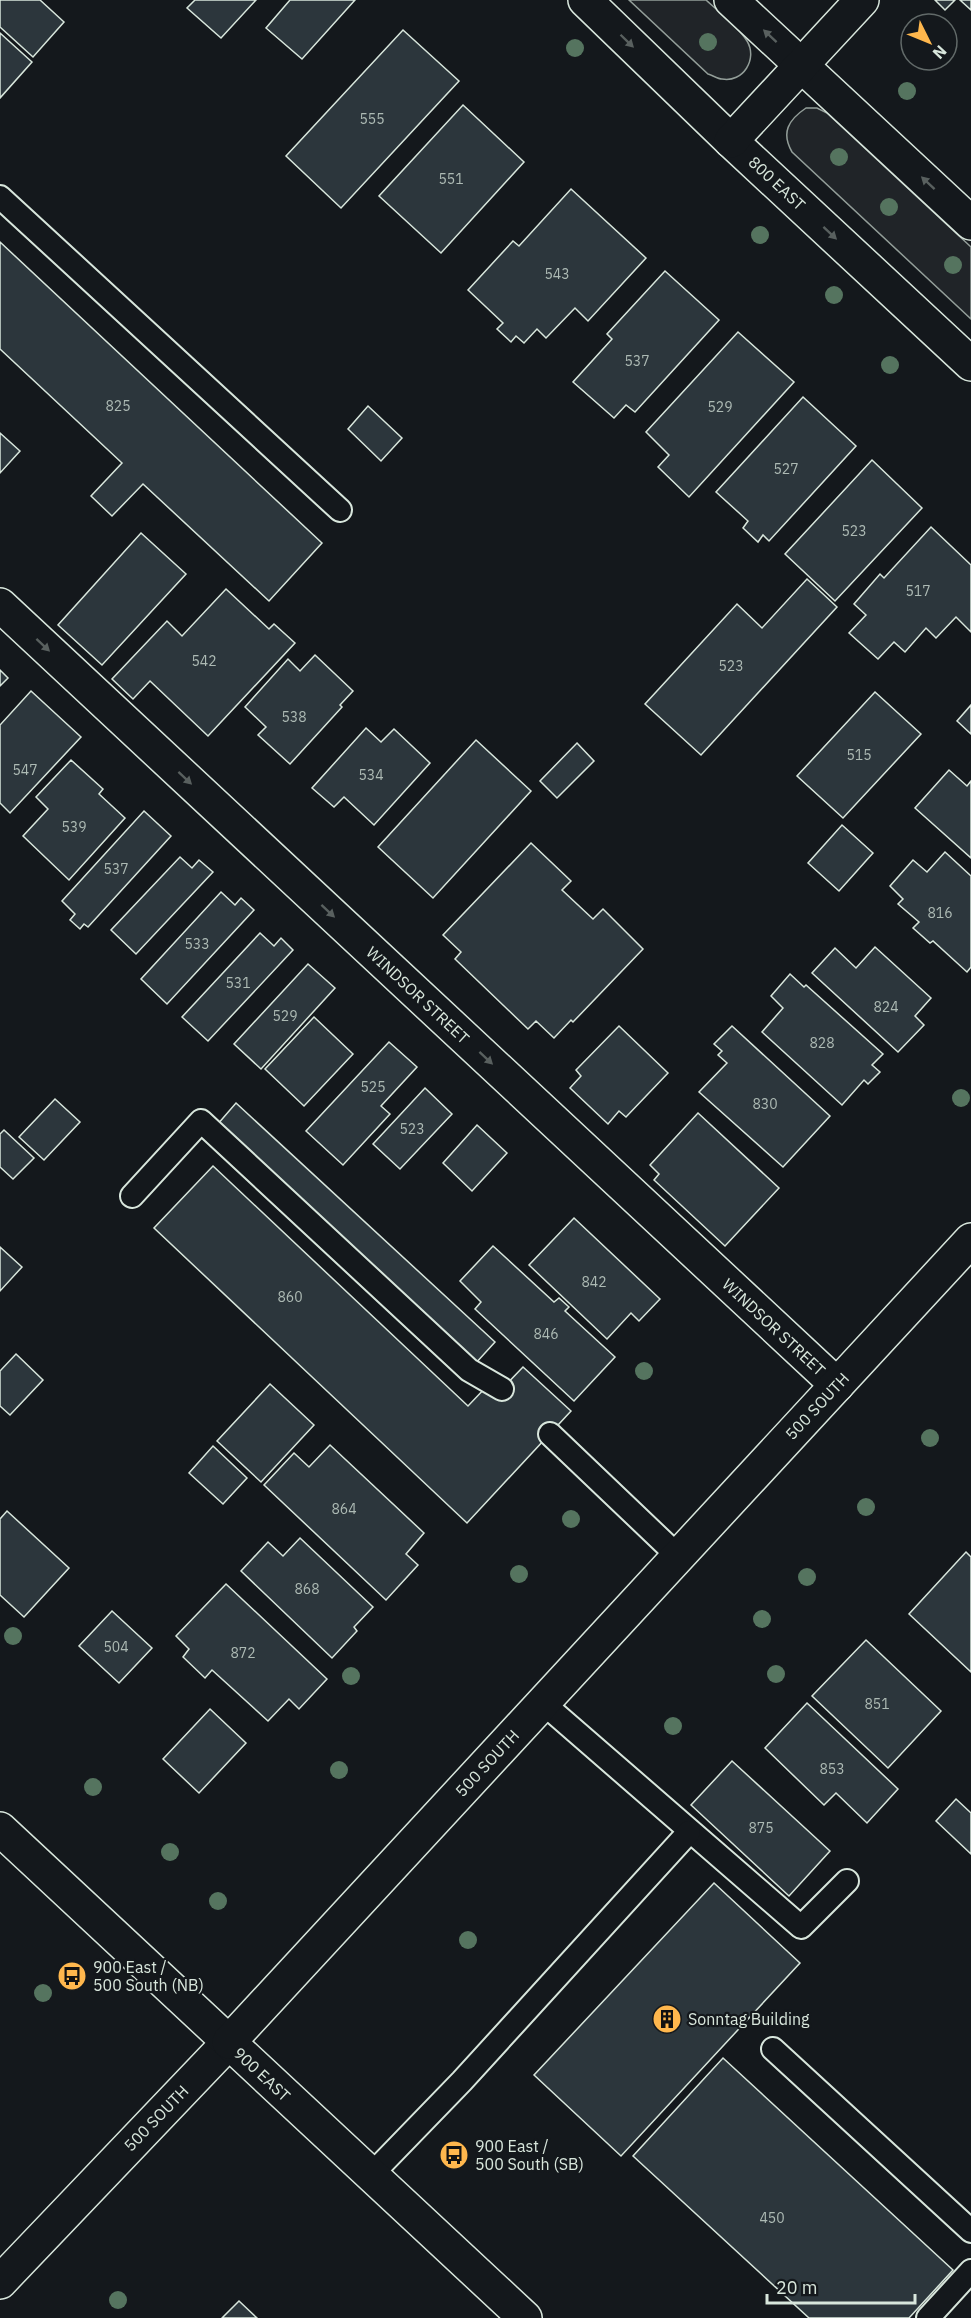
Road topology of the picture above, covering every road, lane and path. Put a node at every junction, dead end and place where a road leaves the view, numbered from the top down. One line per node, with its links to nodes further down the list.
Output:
1 (585, 0): 5 (street, 800 EAST, one-way to 5)
2 (731, 0): 4 (street, one-way to 2)
3 (862, 0): 4 (street)
4 (801, 66): 5 (street); 7 (street, one-way to 4)
5 (731, 141): 8 (street, 800 EAST, one-way to 8)
6 (0, 197): 9 (lane)
7 (971, 223)
8 (971, 364)
9 (340, 510)
10 (0, 605): 13 (street, WINDSOR STREET, one-way to 13)
11 (132, 1196): 14 (lane)
12 (971, 1240): 13 (street, 500 SOUTH)
13 (837, 1385): 16 (street, 500 SOUTH)
14 (502, 1389)
15 (550, 1434): 16 (lane)
16 (678, 1556): 17 (street, 500 SOUTH)
17 (543, 1703): 19 (lane); 21 (street, 500 SOUTH)
18 (0, 1829): 21 (street, 900 EAST)
19 (689, 1832): 20 (lane); 23 (lane)
20 (847, 1881)
21 (229, 2042): 23 (street, 900 EAST); 26 (street, 500 SOUTH)
22 (773, 2049): 24 (lane)
23 (371, 2175): 27 (street, 900 EAST)
24 (971, 2231)
25 (971, 2271): 28 (lane)
26 (0, 2282)
27 (525, 2318)
28 (928, 2318)

